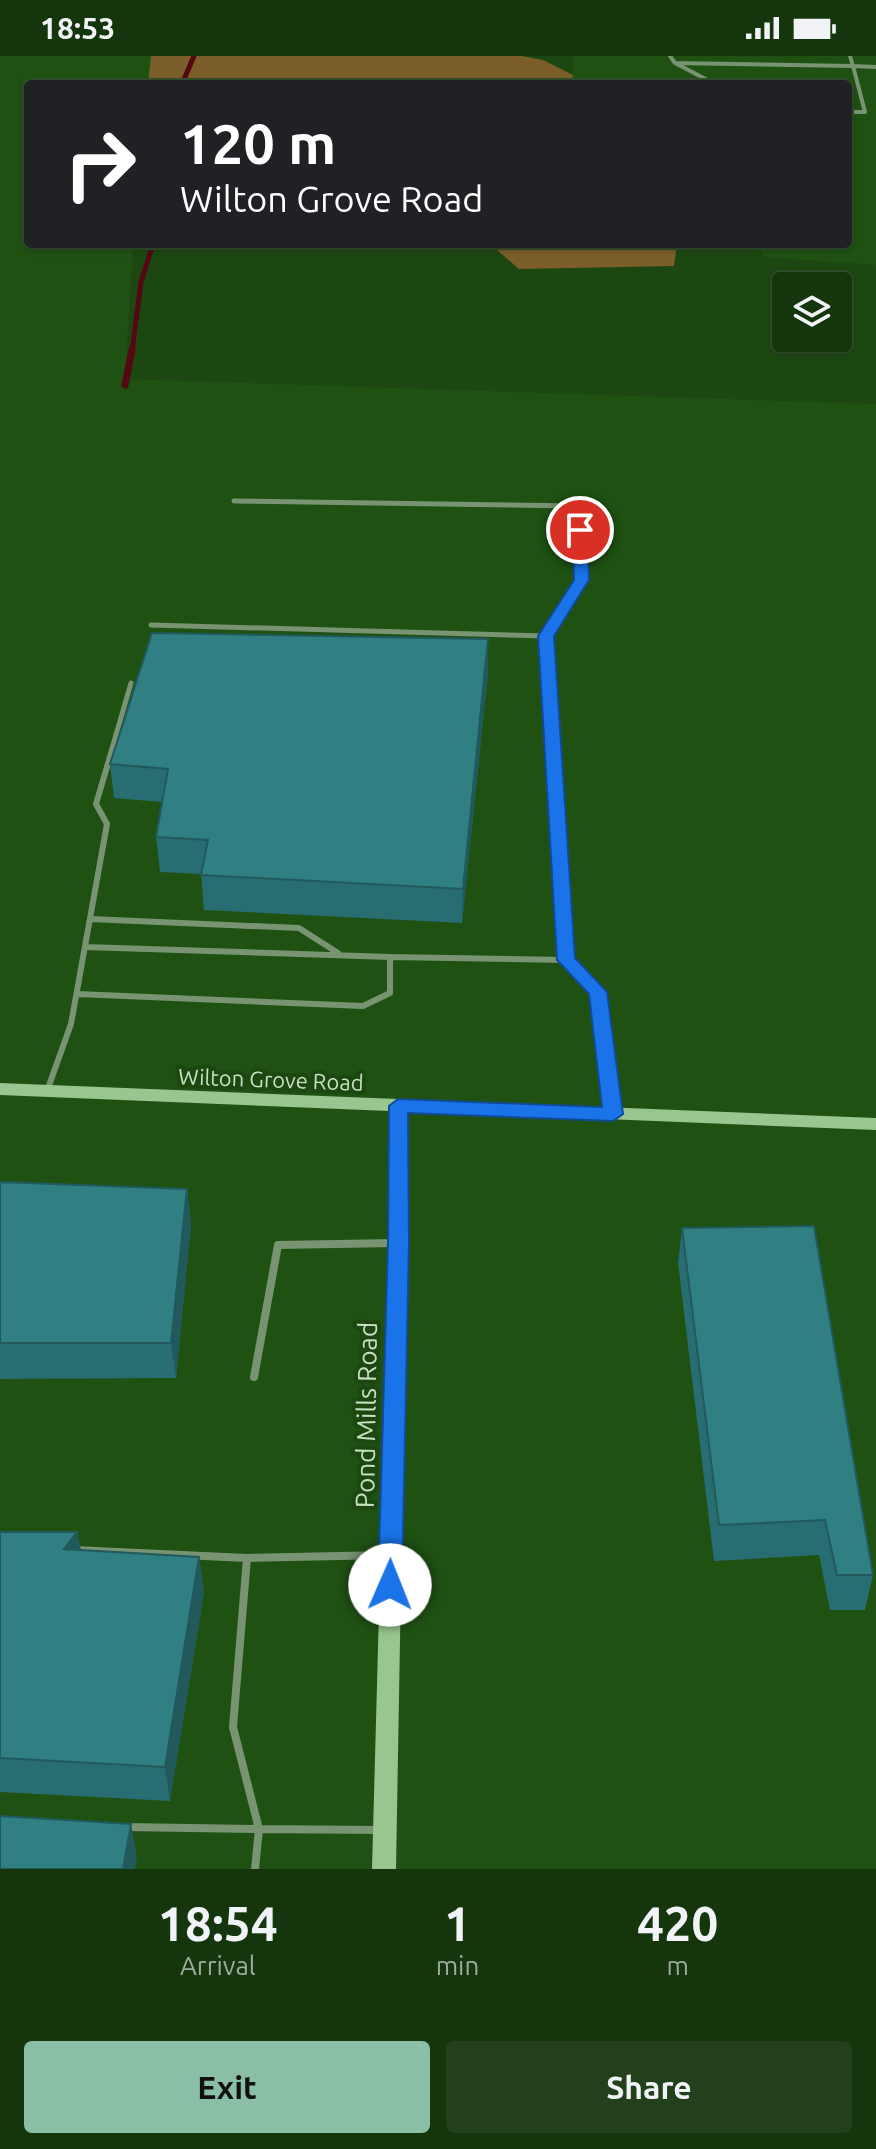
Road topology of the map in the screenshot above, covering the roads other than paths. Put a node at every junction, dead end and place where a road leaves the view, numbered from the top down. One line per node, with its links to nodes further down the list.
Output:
1 (670, 56): 3 (lane)
2 (850, 56): 4 (lane)
3 (675, 63): 4 (lane); 6 (lane)
4 (853, 66): 5 (lane); 8 (lane)
5 (876, 67)
6 (707, 80)
7 (852, 112): 8 (lane)
8 (865, 112): 9 (lane)
9 (876, 113)
10 (234, 501): 12 (lane)
11 (151, 625): 12 (lane)
12 (546, 636): 18 (lane)
13 (131, 683): 14 (lane)
14 (90, 919): 15 (lane); 16 (lane)
15 (85, 947): 16 (lane); 19 (lane)
16 (341, 955): 17 (lane)
17 (390, 957): 18 (lane); 19 (lane)
18 (566, 960): 23 (lane)
19 (77, 994): 21 (lane)
20 (0, 1089): 21 (main road, Wilton Grove Road)
21 (47, 1091): 22 (main road, Wilton Grove Road)
22 (398, 1106): 23 (main road, Wilton Grove Road); 25 (main road, Pond Mills Road)
23 (613, 1114): 24 (main road, Wilton Grove Road)
24 (876, 1124)
25 (398, 1242): 26 (lane); 28 (main road, Pond Mills Road)
26 (254, 1377)
27 (62, 1549): 29 (lane)
28 (390, 1555): 29 (lane); 32 (main road, Pond Mills Road)
29 (247, 1558): 31 (lane)
30 (116, 1827): 31 (lane)
31 (259, 1829): 32 (lane); 33 (lane)
32 (385, 1830): 34 (main road, Pond Mills Road)
33 (255, 1869)
34 (384, 1869)

